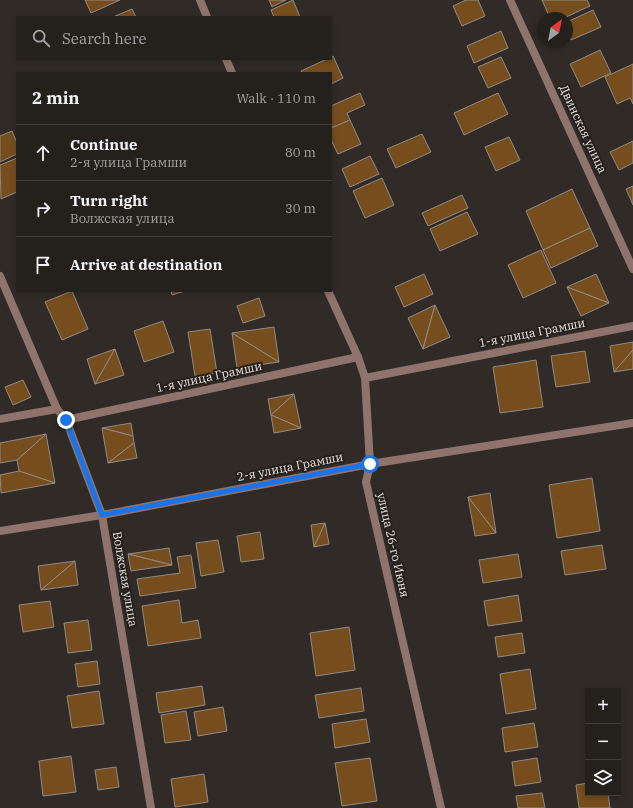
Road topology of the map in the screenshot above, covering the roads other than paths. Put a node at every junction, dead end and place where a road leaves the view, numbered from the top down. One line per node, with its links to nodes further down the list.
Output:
1 (200, 0): 3 (street)
2 (510, 0): 6 (street, Двинская улица)
3 (207, 16)
4 (226, 60): 5 (street)
5 (232, 72)
6 (633, 269)
7 (0, 276): 12 (street, Волжская улица)
8 (328, 292): 10 (street, улица 26-го Июня)
9 (633, 326): 11 (street, 1-я улица Грамши)
10 (358, 357): 11 (street, улица 26-го Июня); 14 (street, 1-я улица Грамши)
11 (365, 378): 16 (street, улица 26-го Июня)
12 (57, 409): 13 (street); 14 (street, Волжская улица)
13 (0, 419)
14 (66, 420): 17 (street, Волжская улица)
15 (633, 423): 16 (street, 2-я улица Грамши)
16 (370, 464): 17 (street, 2-я улица Грамши); 20 (street, улица 26-го Июня)
17 (102, 515): 18 (street, 2-я улица Грамши); 19 (street, Волжская улица)
18 (0, 531)
19 (151, 808)
20 (441, 808)

